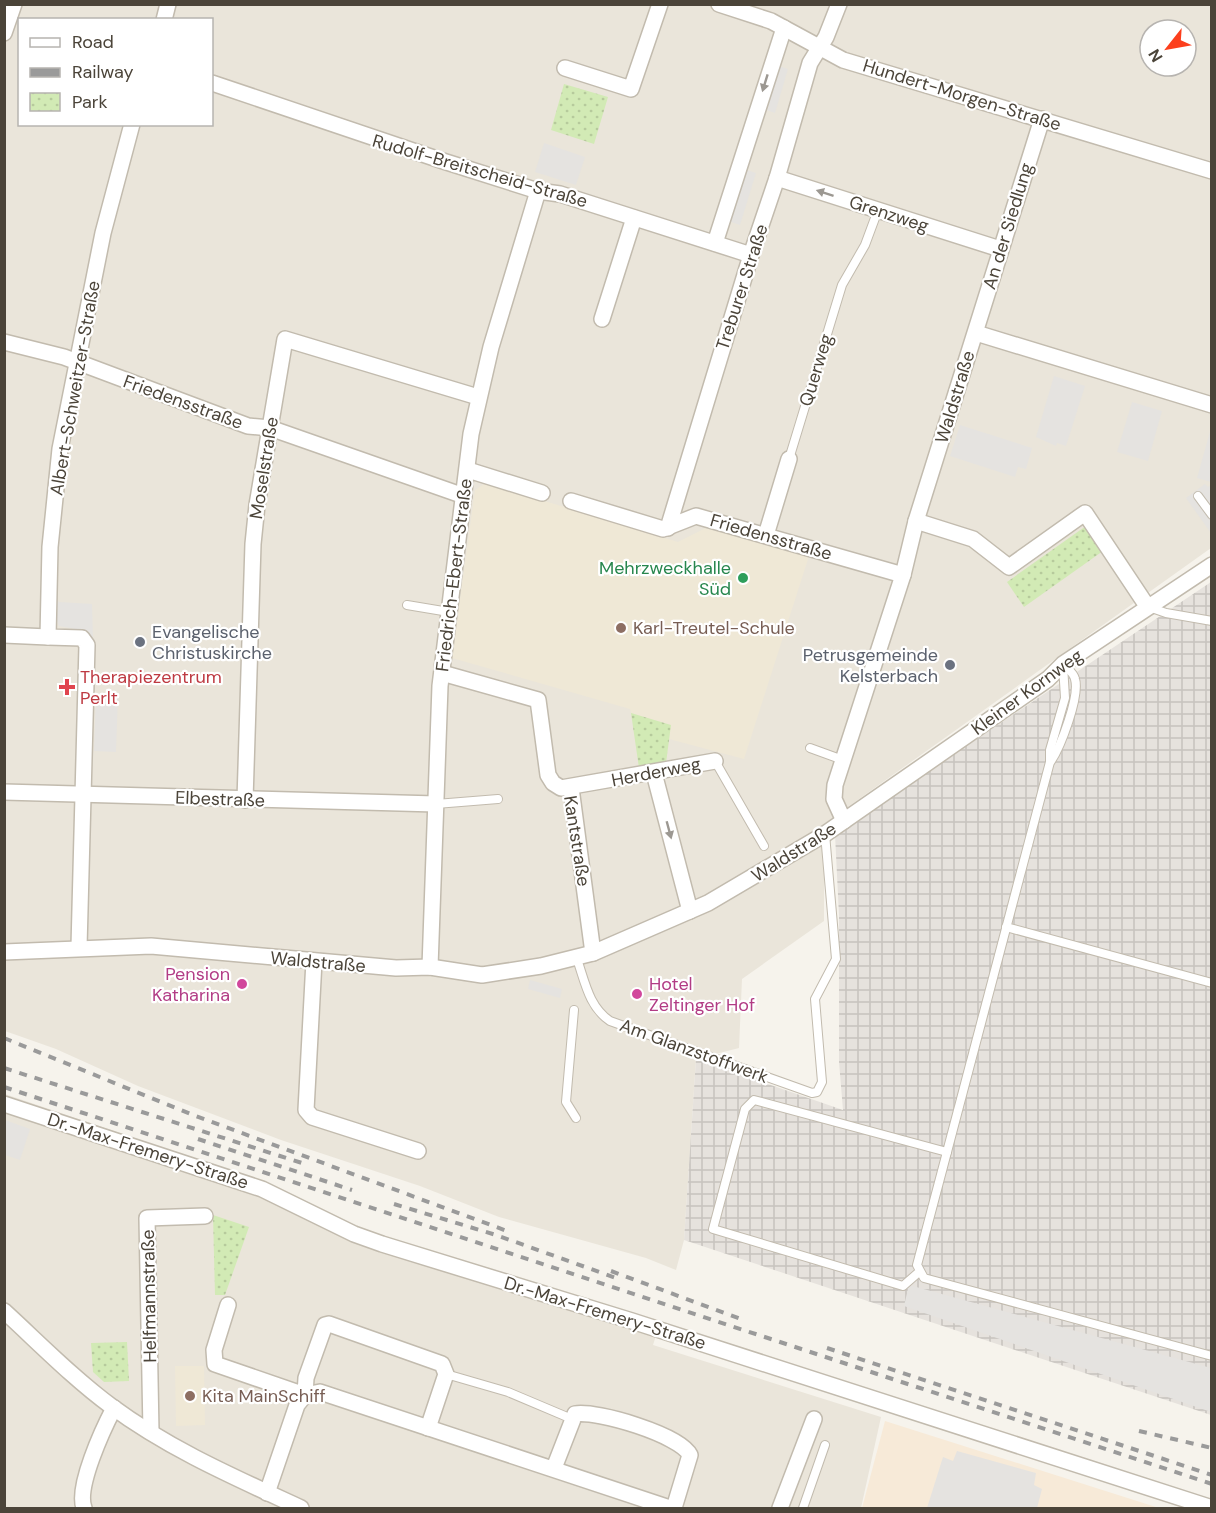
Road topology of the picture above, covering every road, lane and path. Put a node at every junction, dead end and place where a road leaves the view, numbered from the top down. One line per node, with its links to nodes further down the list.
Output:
1 (14, 4): 5 (street)
2 (660, 4): 8 (street)
3 (718, 4): 6 (street, Hundert-Morgen-Straße)
4 (839, 4): 7 (street, Treburer Straße)
5 (9, 26)
6 (784, 28): 7 (street, Hundert-Morgen-Straße); 17 (street, one-way to 17)
7 (818, 46): 10 (street, Hundert-Morgen-Straße); 13 (street, Treburer Straße)
8 (565, 68)
9 (213, 83): 14 (street, Rudolf-Breitscheid-Straße)
10 (1042, 119): 12 (street, Hundert-Morgen-Straße); 18 (street, An der Siedlung)
11 (131, 126): 23 (street, Albert-Schweitzer-Straße)
12 (1212, 171)
13 (777, 178): 15 (street, Grenzweg, one-way to 13); 19 (street, Treburer Straße)
14 (538, 191): 16 (street, Rudolf-Breitscheid-Straße); 24 (street, Friedrich-Ebert-Straße)
15 (878, 210): 18 (street, Grenzweg); 27 (lane, Querweg)
16 (634, 218): 17 (street, Rudolf-Breitscheid-Straße); 20 (street)
17 (715, 243): 19 (street, Rudolf-Breitscheid-Straße)
18 (1000, 249): 21 (street, An der Siedlung)
19 (751, 255): 35 (street, Treburer Straße)
20 (602, 319)
21 (975, 333): 25 (street, Waldstraße); 34 (street, Waldstraße)
22 (4, 342): 23 (street, Friedensstraße)
23 (77, 362): 26 (street, Friedensstraße); 44 (street, Albert-Schweitzer-Straße)
24 (478, 397): 26 (street, Moselstraße); 28 (street, Friedrich-Ebert-Straße)
25 (1212, 405)
26 (270, 428): 30 (street, Friedensstraße); 56 (street, Moselstraße)
27 (789, 459): 36 (street, Querweg)
28 (468, 470): 29 (street); 30 (street, Friedrich-Ebert-Straße)
29 (542, 493)
30 (464, 496): 41 (street, Friedrich-Ebert-Straße)
31 (1198, 496): 33 (lane)
32 (571, 501): 35 (street)
33 (1212, 515)
34 (916, 521): 38 (street, Waldstraße); 40 (street)
35 (668, 528): 36 (street, Friedensstraße)
36 (766, 535): 38 (street, Friedensstraße)
37 (1212, 565): 40 (street, Kleiner Kornweg)
38 (903, 575): 48 (street, Waldstraße)
39 (407, 605): 41 (lane)
40 (1147, 606): 42 (lane); 45 (street, Kleiner Kornweg)
41 (449, 612): 46 (street, Friedrich-Ebert-Straße)
42 (1212, 621)
43 (4, 635): 44 (street)
44 (48, 637): 54 (street)
45 (1063, 664): 50 (lane); 50 (lane); 58 (street, Kleiner Kornweg)
46 (442, 673): 52 (street, Kantstraße); 57 (street, Friedrich-Ebert-Straße)
47 (810, 748): 48 (lane)
48 (843, 760): 58 (street, Waldstraße)
49 (715, 761): 51 (street, Herderweg); 60 (lane, Herderweg)
50 (1050, 762): 62 (lane)
51 (654, 773): 52 (street, Herderweg); 61 (street, one-way to 61)
52 (572, 788): 65 (street, Kantstraße)
53 (4, 792): 54 (street, Elbestraße)
54 (83, 795): 56 (street, Elbestraße); 63 (street)
55 (498, 799): 57 (lane)
56 (245, 800): 57 (street, Elbestraße)
57 (436, 804): 68 (street, Friedrich-Ebert-Straße)
58 (844, 821): 59 (street, Waldstraße)
59 (825, 834): 61 (street, Waldstraße); 66 (lane, Am Glanzstoffwerk)
60 (764, 846)
61 (690, 911): 65 (street, Waldstraße)
62 (1006, 927): 69 (lane); 74 (lane)
63 (79, 947): 64 (street, Waldstraße); 67 (street, Waldstraße)
64 (4, 952)
65 (593, 953): 66 (street, Waldstraße)
66 (577, 959): 68 (street, Waldstraße)
67 (314, 961): 68 (street, Waldstraße); 73 (street)
68 (430, 967)
69 (1212, 983)
70 (574, 1010): 72 (lane)
71 (4, 1104): 90 (street, Dr.-Max-Fremery-Straße)
72 (576, 1118)
73 (418, 1151)
74 (947, 1152): 76 (lane); 76 (lane)
75 (205, 1216): 86 (street, Helfmannstraße)
76 (919, 1272): 79 (lane)
77 (228, 1305): 81 (street)
78 (4, 1311): 82 (street)
79 (1212, 1356)
80 (446, 1374): 81 (street); 83 (lane); 85 (street)
81 (305, 1395): 85 (street); 89 (street)
82 (114, 1408): 86 (street); 91 (street)
83 (572, 1419): 88 (street); 93 (street)
84 (814, 1419): 87 (street)
85 (428, 1428): 88 (street)
86 (151, 1432): 89 (street)
87 (816, 1446): 94 (street); 95 (lane)
88 (554, 1468): 93 (street)
89 (267, 1493): 92 (street)
90 (1212, 1508)
91 (84, 1509)
92 (301, 1509)
93 (672, 1509)
94 (780, 1509)
95 (803, 1509)

